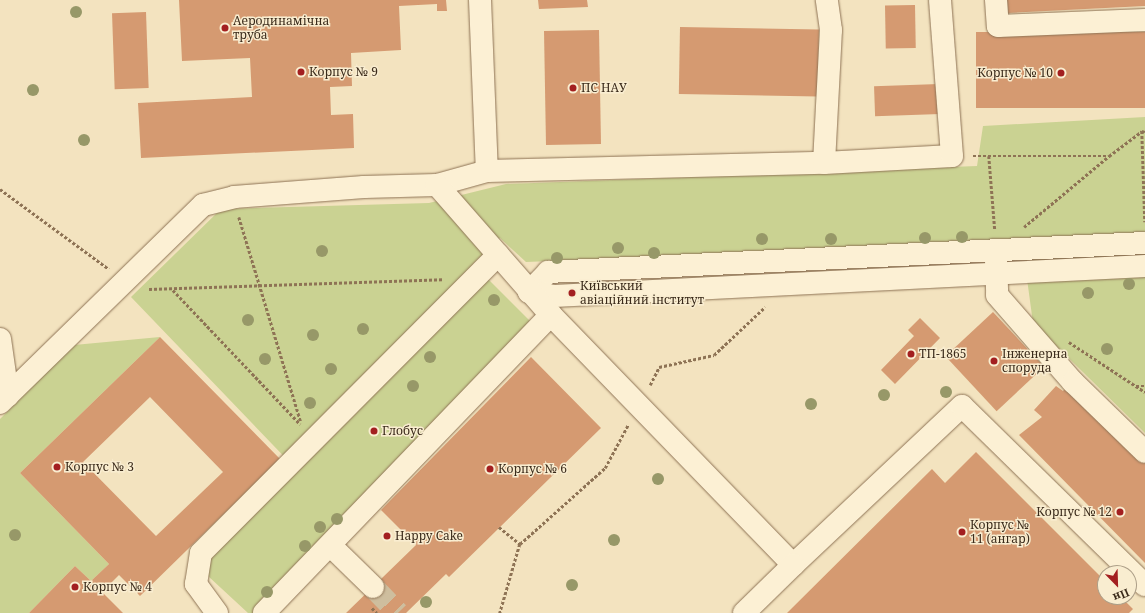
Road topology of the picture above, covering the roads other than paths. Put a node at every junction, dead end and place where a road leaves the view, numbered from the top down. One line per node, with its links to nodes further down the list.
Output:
1 (480, 0): 7 (lane)
2 (827, 0): 6 (lane)
3 (940, 0): 6 (lane)
4 (996, 0): 5 (lane)
5 (1145, 20)
6 (824, 163): 7 (lane)
7 (486, 171): 8 (lane)
8 (437, 185): 11 (lane); 17 (lane)
9 (1145, 243): 10 (lane)
10 (996, 250): 13 (lane); 14 (lane)
11 (498, 255): 14 (lane); 23 (lane)
12 (1145, 266): 13 (lane)
13 (997, 273): 14 (lane); 18 (lane)
14 (528, 292): 15 (lane)
15 (551, 315): 19 (lane); 20 (lane)
16 (0, 339): 17 (lane)
17 (4, 399)
18 (1145, 452)
19 (330, 545): 22 (lane); 24 (lane)
20 (793, 565): 21 (lane); 25 (lane)
21 (1145, 585)
22 (373, 587)
23 (217, 613)
24 (264, 613)
25 (744, 613)

